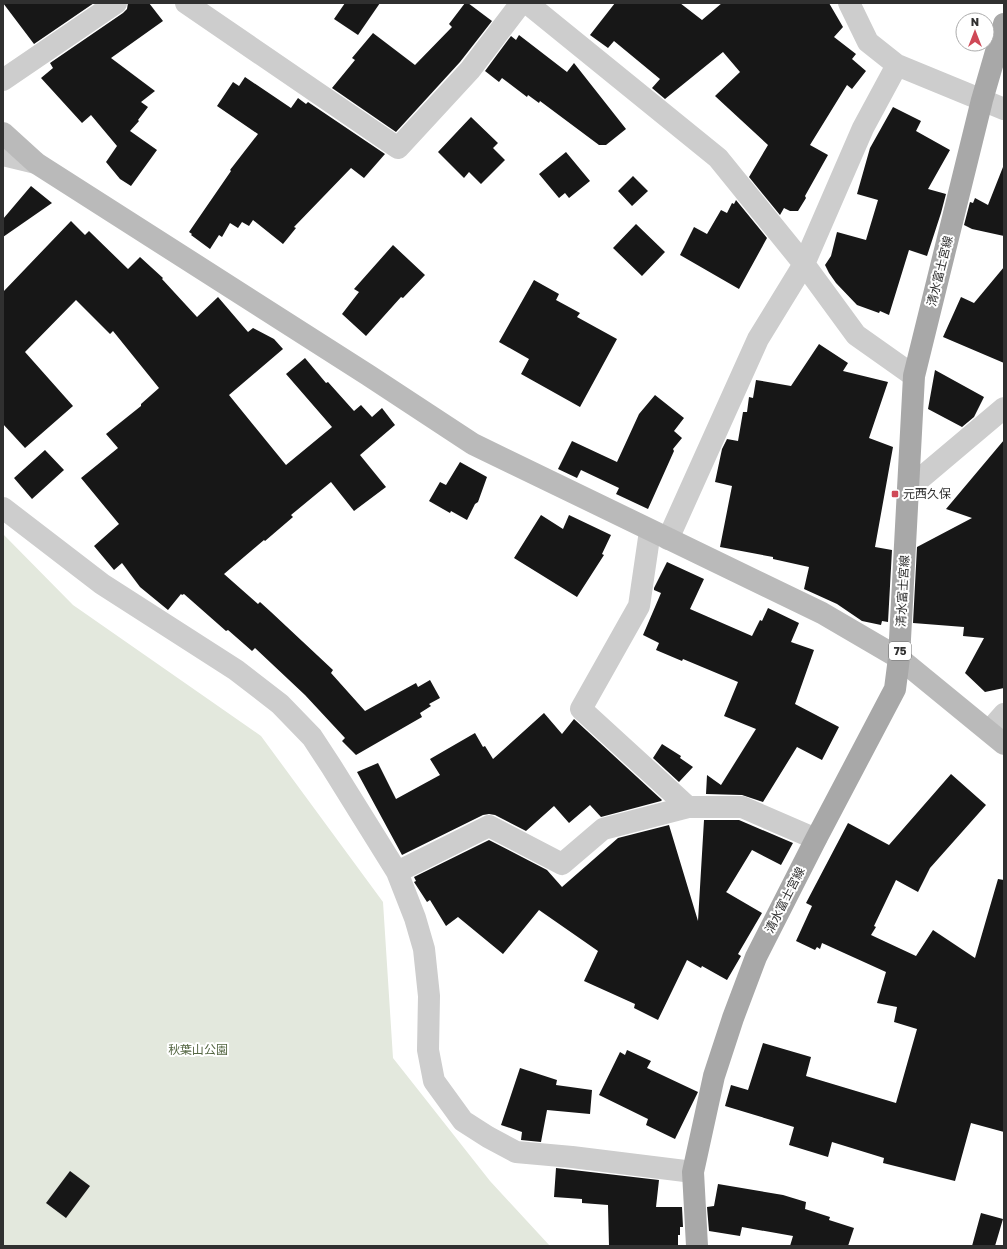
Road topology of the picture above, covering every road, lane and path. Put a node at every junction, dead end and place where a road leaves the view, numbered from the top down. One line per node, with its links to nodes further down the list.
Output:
1 (116, 3): 8 (street)
2 (186, 3): 3 (street)
3 (520, 3)
4 (527, 3): 14 (street)
5 (849, 3): 7 (street)
6 (1004, 24): 9 (main road, 清水富士宮線 / 75)
7 (897, 65): 9 (street); 14 (street)
8 (3, 80)
9 (982, 100): 10 (street); 15 (main road, 清水富士宮線 / 75)
10 (1004, 109)
11 (3, 133): 13 (street)
12 (3, 155): 13 (street)
13 (36, 163): 19 (street)
14 (804, 264): 15 (street); 19 (street)
15 (914, 376): 17 (main road, 清水富士宮線 / 75)
16 (1004, 408): 17 (street)
17 (909, 488): 20 (main road, 清水富士宮線 / 75)
18 (3, 508): 25 (street)
19 (659, 535): 20 (street); 23 (street)
20 (900, 658): 22 (street); 24 (main road, 清水富士宮線 / 75)
21 (1004, 714): 22 (street)
22 (996, 738)
23 (688, 807): 24 (street); 25 (street)
24 (816, 839): 26 (main road, 清水富士宮線 / 75)
25 (397, 872): 26 (street)
26 (693, 1172): 27 (main road, 清水富士宮線 / 75)
27 (697, 1246)

